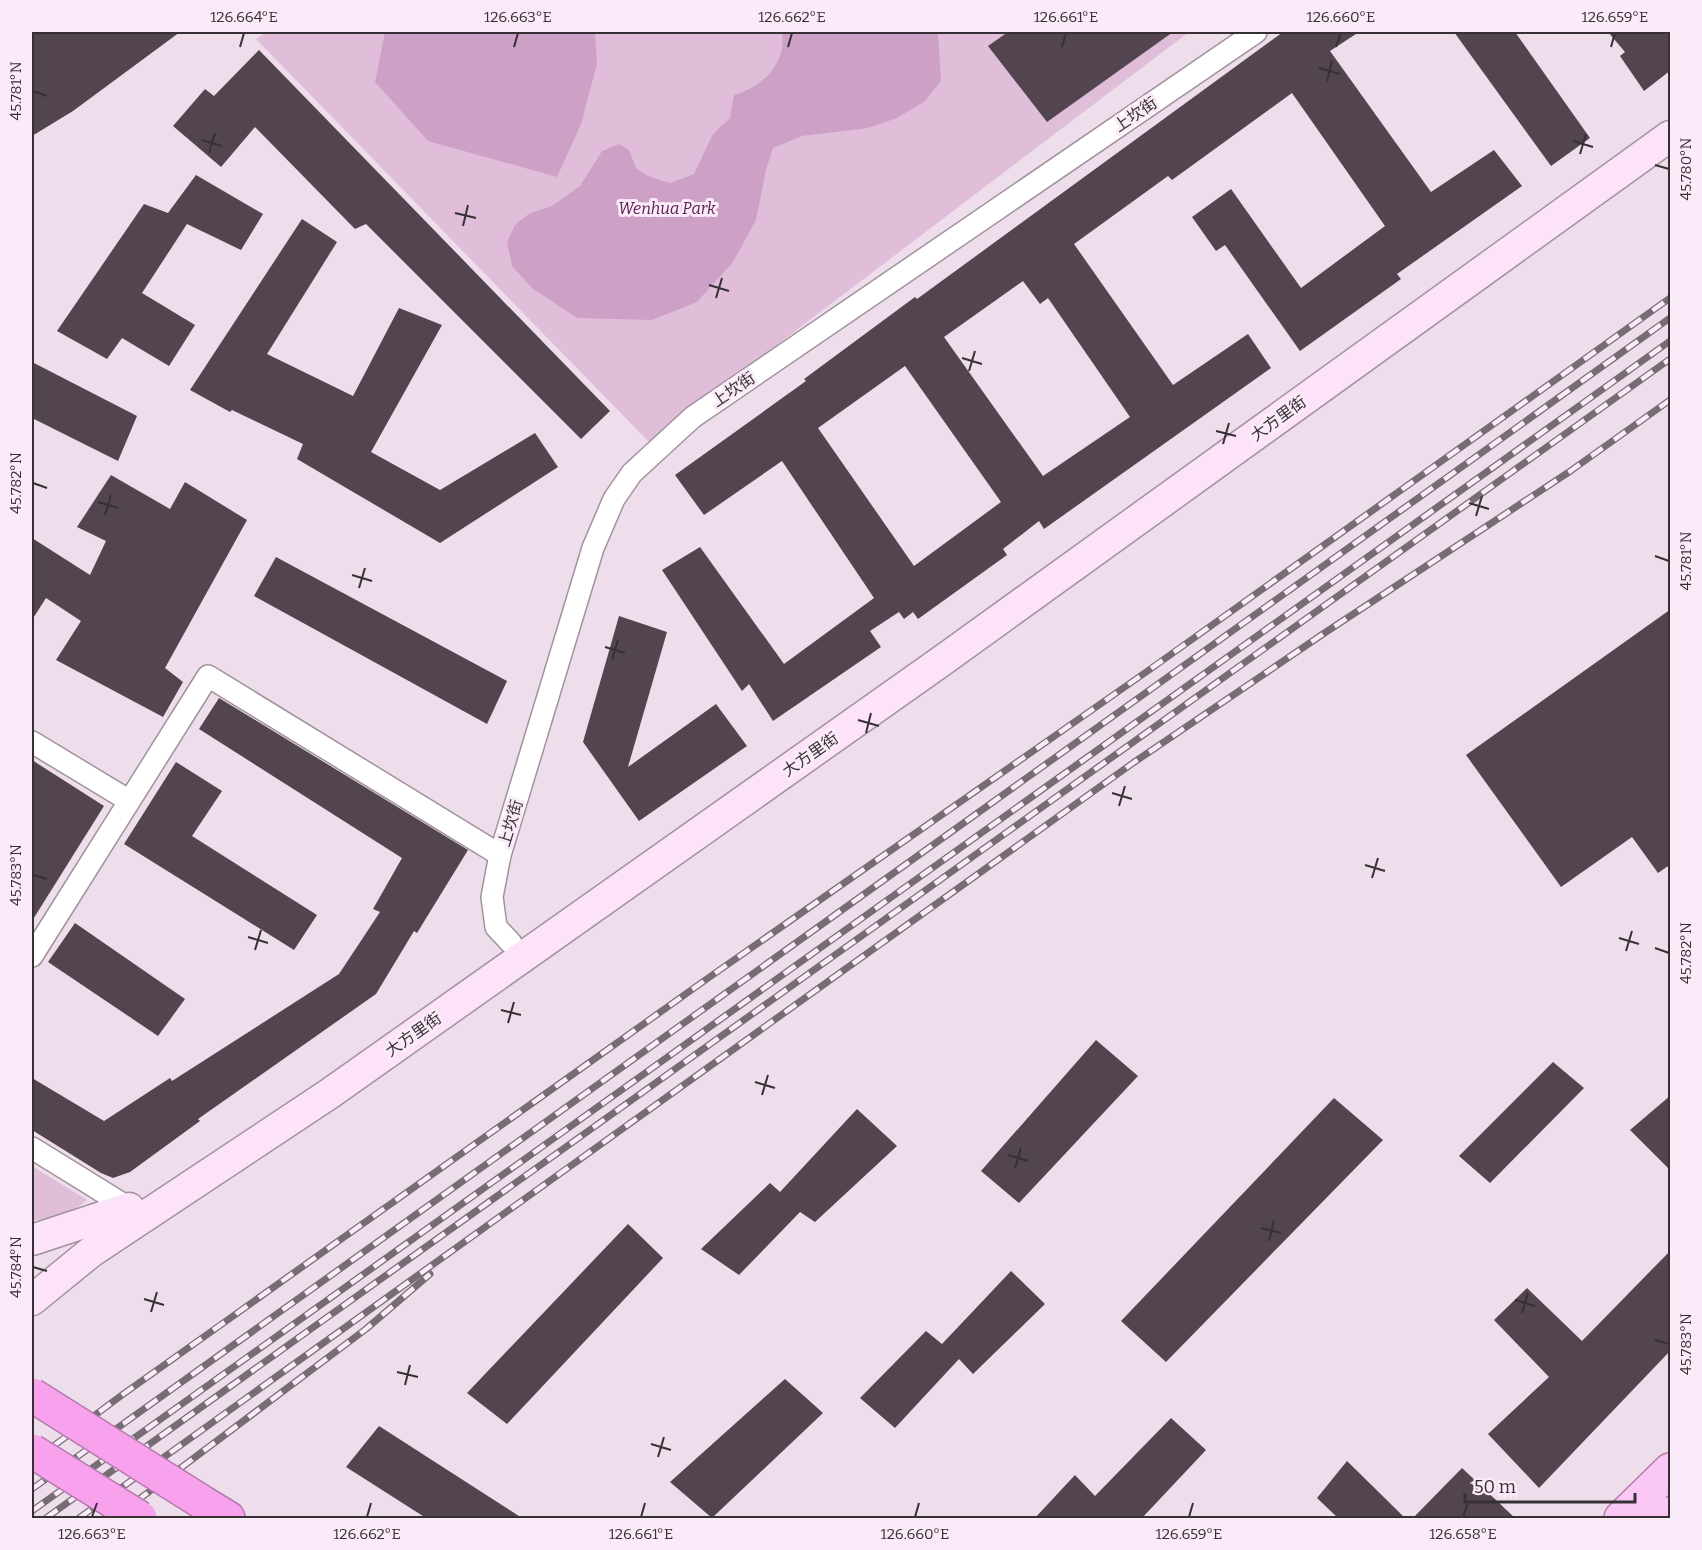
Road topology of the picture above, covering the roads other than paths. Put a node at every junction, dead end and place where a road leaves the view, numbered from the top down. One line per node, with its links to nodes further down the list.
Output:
1 (1256, 32): 6 (street, 上坎街)
2 (1671, 119): 7 (main road, 大方里街)
3 (1671, 136): 13 (main road, 大方里街)
4 (32, 742): 5 (street)
5 (128, 800): 6 (street); 8 (street)
6 (500, 855): 7 (street, 上坎街)
7 (511, 943): 10 (main road, 大方里街)
8 (32, 956)
9 (32, 1148): 10 (street)
10 (129, 1208): 11 (main road); 12 (main road, 大方里街)
11 (32, 1240)
12 (32, 1281)
13 (32, 1300)
14 (32, 1395): 17 (highway, bridge)
15 (32, 1451): 18 (highway, bridge)
16 (1671, 1470): 20 (main road)
17 (217, 1511): 19 (main road)
18 (140, 1518)
19 (243, 1518)
20 (1621, 1518)

